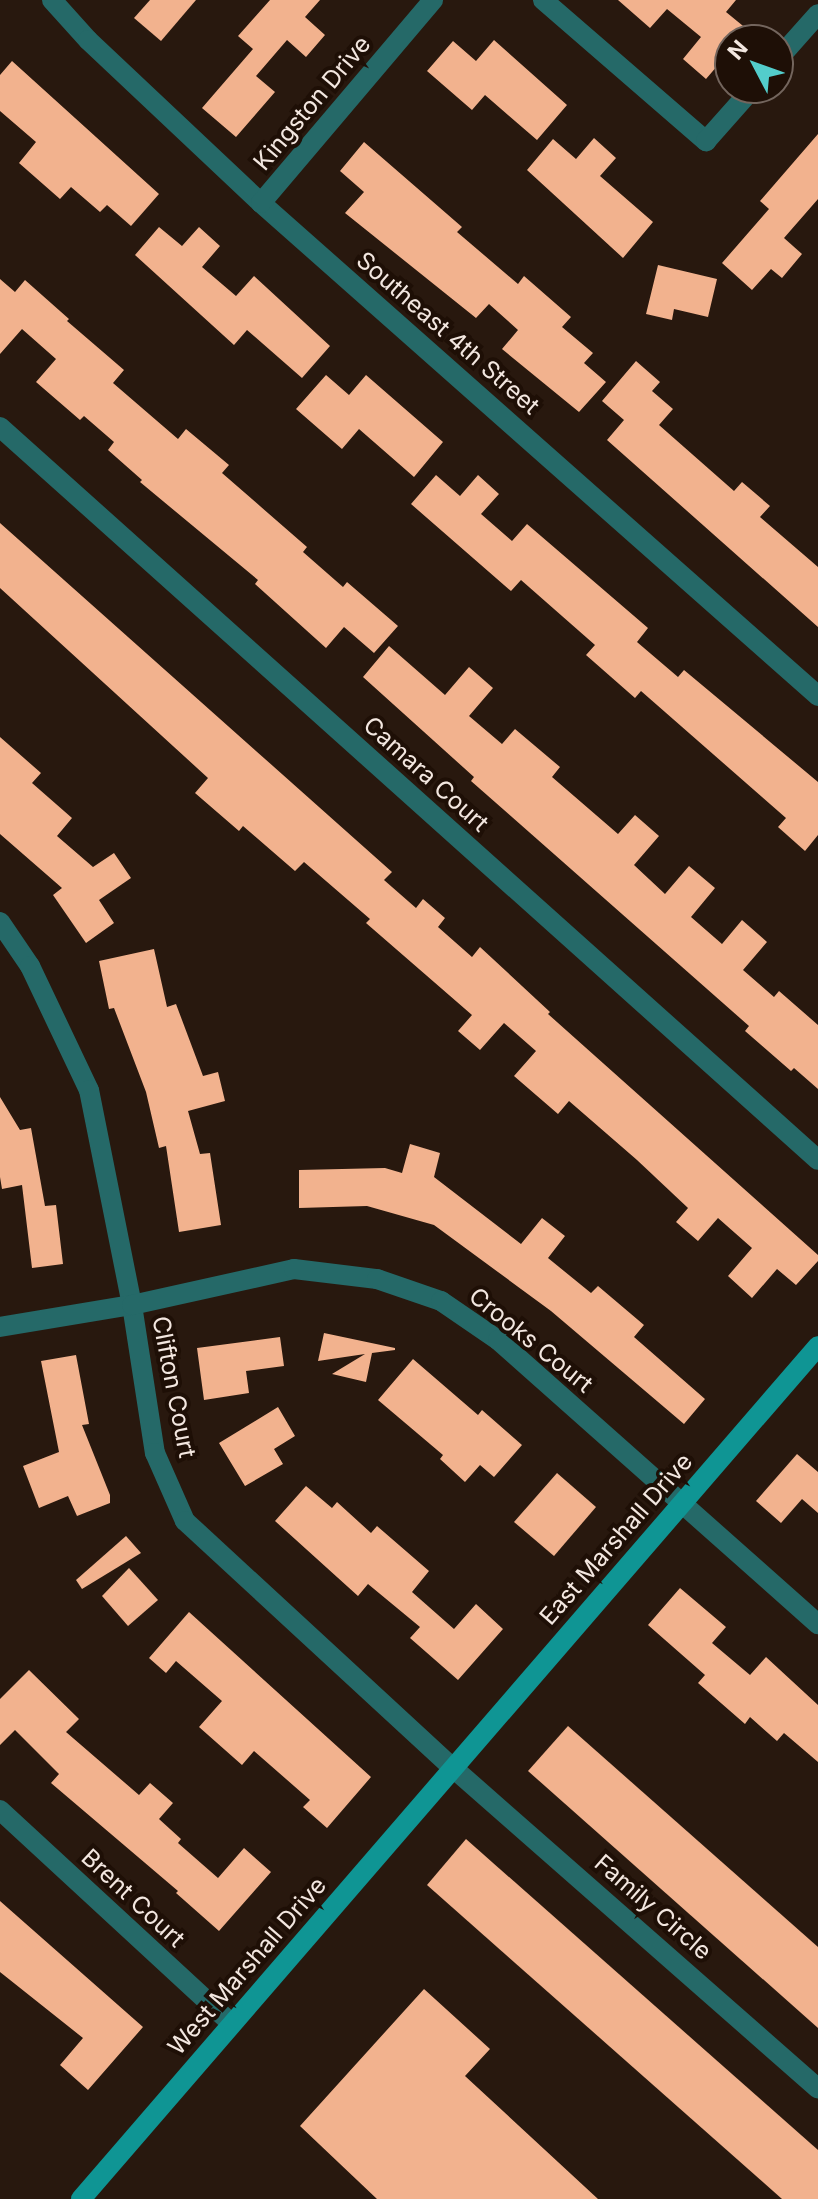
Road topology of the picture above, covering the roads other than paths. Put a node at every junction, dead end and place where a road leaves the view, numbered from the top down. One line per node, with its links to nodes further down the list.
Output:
1 (52, 0): 7 (street, Southeast 4th Street)
2 (433, 0): 7 (street, Kingston Drive)
3 (543, 0): 6 (street)
4 (818, 14): 5 (street)
5 (794, 41)
6 (739, 104)
7 (261, 203): 9 (street, Southeast 4th Street)
8 (0, 427): 11 (street, Camara Court)
9 (818, 696)
10 (0, 922): 12 (street, Clifton Court)
11 (818, 1160)
12 (132, 1305): 13 (street, Crooks Court); 15 (street, Crooks Court); 17 (street, Clifton Court)
13 (0, 1327)
14 (818, 1346): 15 (main road, East Marshall Drive)
15 (682, 1502): 16 (street, Crooks Court); 17 (main road, East Marshall Drive)
16 (818, 1624)
17 (452, 1767): 19 (main road, West Marshall Drive); 20 (street, Family Circle)
18 (0, 1810): 19 (street, Brent Court)
19 (231, 2023): 21 (main road, West Marshall Drive)
20 (818, 2088)
21 (81, 2199)

